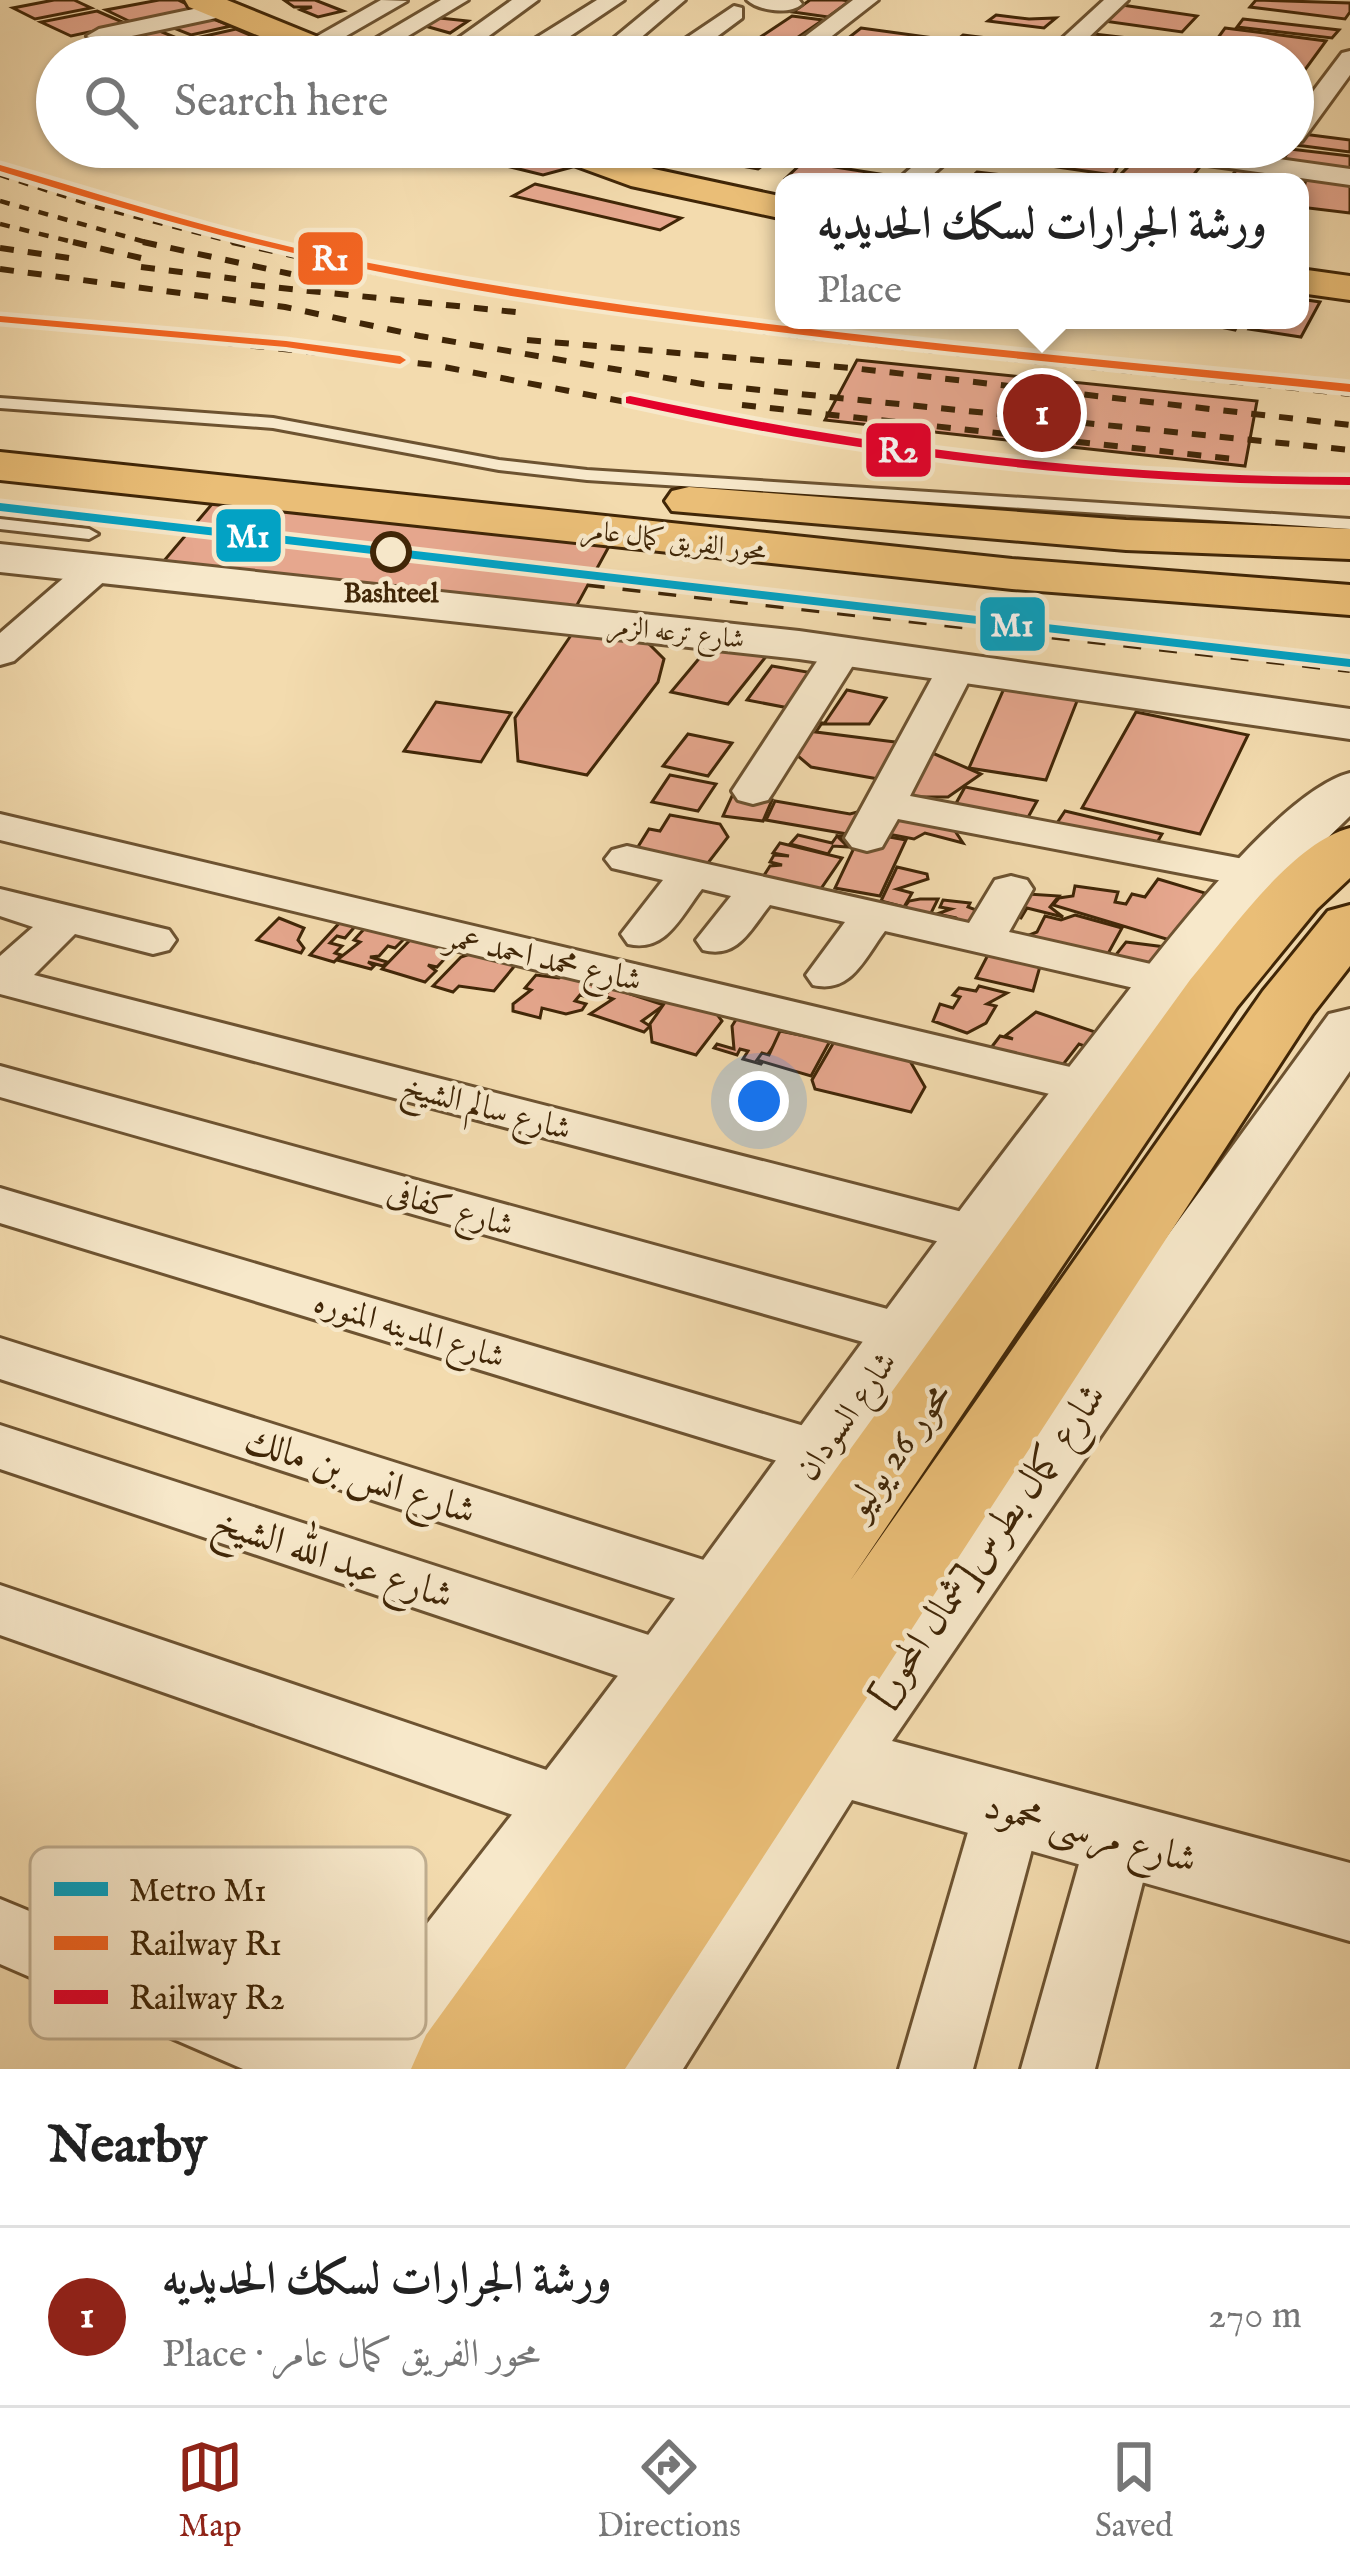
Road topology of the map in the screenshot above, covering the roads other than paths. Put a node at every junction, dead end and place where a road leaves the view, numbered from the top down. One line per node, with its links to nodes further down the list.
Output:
1 (398, 0): 14 (street)
2 (457, 0): 15 (street)
3 (527, 0): 16 (street)
4 (674, 0): 18 (street)
5 (758, 0): 10 (street)
6 (867, 0): 20 (street)
7 (1118, 0): 21 (street)
8 (231, 2): 12 (street); 13 (main road)
9 (609, 2): 17 (street)
10 (791, 4)
11 (734, 13): 19 (street)
12 (99, 36)
13 (306, 36)
14 (352, 36)
15 (367, 36)
16 (475, 36)
17 (555, 36)
18 (629, 36)
19 (703, 36)
20 (818, 36)
21 (1078, 36)
22 (1350, 58): 23 (street)
23 (1314, 107)
24 (1314, 167): 27 (street)
25 (617, 168): 29 (main road)
26 (652, 168): 28 (main road)
27 (1350, 177)
28 (775, 194)
29 (775, 206)
30 (1309, 272): 31 (main road)
31 (1350, 278)
32 (1309, 286): 33 (main road)
33 (1350, 293)
34 (0, 404): 40 (lane)
35 (0, 444): 37 (main road, محور الفريق كمال عامر)
36 (0, 466): 37 (main road, محور الفريق كمال عامر)
37 (179, 471): 38 (main road, محور الفريق كمال عامر); 45 (main road, محور الفريق كمال عامر)
38 (607, 507): 41 (main road); 44 (main road, محور الفريق كمال عامر)
39 (0, 524): 42 (lane)
40 (1350, 524)
41 (1350, 544)
42 (92, 552): 43 (street, شارع ترعه الزمر); 46 (street, شارع ترعه الزمر); 47 (street)
43 (0, 558)
44 (1350, 572)
45 (1350, 600)
46 (843, 651): 48 (street, شارع ترعه الزمر); 50 (street)
47 (0, 653)
48 (957, 667): 49 (street, شارع ترعه الزمر); 55 (street)
49 (1346, 741): 55 (street, شارع السودان)
50 (753, 791)
51 (0, 827): 70 (street, شارع محمد احمد عمر)
52 (1350, 846): 68 (main road, محور 26 يوليو)
53 (627, 859): 54 (street)
54 (691, 874): 57 (street); 61 (street)
55 (1254, 874): 68 (street, شارع السودان)
56 (1011, 889): 65 (street)
57 (759, 890): 60 (street); 64 (street)
58 (0, 902): 59 (street)
59 (53, 915): 63 (street); 67 (street)
60 (872, 916): 65 (street); 66 (street)
61 (642, 919)
62 (1350, 924): 68 (main road, محور 26 يوليو)
63 (153, 940)
64 (719, 940)
65 (982, 940): 68 (street)
66 (830, 975)
67 (0, 980): 72 (street, شارع سالم الشيخ)
68 (1254, 1002): 70 (street, شارع السودان); 80 (street, شارع كمال بطرس[شمال المحور]); 92 (main road, محور 26 يوليو); 93 (main road, محور 26 يوليو)
69 (0, 1081): 73 (street, شارع كفافى)
70 (1088, 1087): 72 (street, شارع السودان)
71 (0, 1205): 76 (street, شارع المدينه المنوره)
72 (974, 1233): 73 (street, شارع السودان)
73 (902, 1333): 76 (street, شارع السودان)
74 (0, 1358): 77 (street, شارع انس بن مالك)
75 (0, 1447): 79 (street, شارع عبد الله الشيخ)
76 (820, 1452): 77 (street, شارع السودان)
77 (723, 1590): 79 (street, شارع السودان)
78 (0, 1610): 81 (street)
79 (669, 1666): 81 (street, شارع السودان)
80 (833, 1760): 82 (street, شارع مرسى محمود); 94 (street, شارع كمال بطرس[شمال المحور])
81 (567, 1805): 87 (street, شارع السودان)
82 (1009, 1808): 83 (street, شارع مرسى محمود); 95 (street)
83 (1120, 1839): 84 (street, شارع مرسى محمود); 96 (street)
84 (1350, 1902)
85 (0, 1931): 86 (street)
86 (30, 1944)
87 (426, 1994)
88 (255, 2039): 90 (street)
89 (392, 2039): 91 (street, شارع السودان)
90 (326, 2069)
91 (370, 2069)
92 (463, 2069)
93 (566, 2069)
94 (631, 2069)
95 (936, 2069)
96 (1058, 2069)

